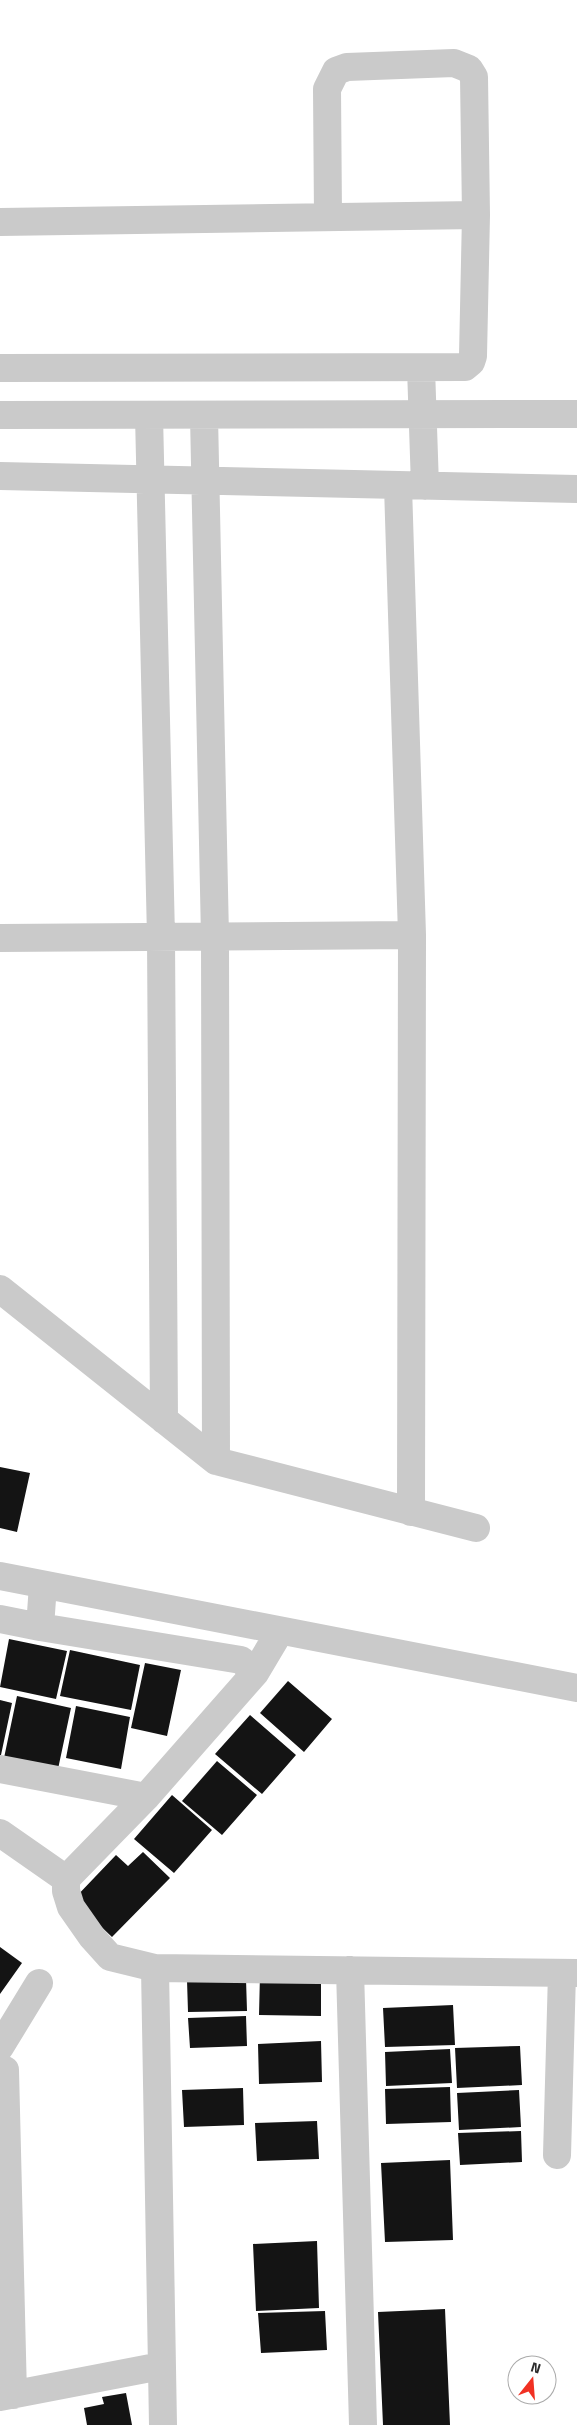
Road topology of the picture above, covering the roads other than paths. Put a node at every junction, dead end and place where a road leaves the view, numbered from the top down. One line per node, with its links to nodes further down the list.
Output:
1 (476, 215): 2 (street); 2 (street); 5 (street)
2 (328, 217): 3 (street)
3 (0, 222)
4 (0, 368): 5 (street)
5 (421, 368): 6 (street)
6 (422, 414): 7 (street); 10 (street); 15 (street)
7 (577, 414)
8 (0, 415): 9 (street)
9 (149, 415): 10 (street); 12 (street)
10 (204, 416): 13 (street)
11 (0, 476): 12 (street)
12 (152, 480): 13 (street); 18 (street)
13 (206, 481): 14 (street); 19 (street)
14 (398, 486): 15 (street); 17 (street)
15 (425, 486): 16 (street)
16 (577, 489)
17 (412, 935): 19 (street); 24 (street)
18 (161, 937): 19 (street); 20 (street); 22 (street)
19 (215, 937): 23 (street)
20 (0, 938)
21 (0, 1289): 22 (street)
22 (164, 1420): 23 (street)
23 (216, 1462): 24 (street)
24 (411, 1512): 25 (street)
25 (476, 1528)
26 (0, 1576): 27 (street)
27 (43, 1585): 29 (street); 30 (street)
28 (0, 1619): 29 (street)
29 (40, 1627): 31 (street)
30 (280, 1631): 31 (street); 32 (street)
31 (255, 1672): 34 (street)
32 (577, 1688)
33 (0, 1769): 34 (street)
34 (146, 1797): 36 (street)
35 (0, 1833): 36 (street)
36 (66, 1879): 37 (street)
37 (156, 1968): 38 (street); 43 (street)
38 (350, 1970): 39 (street); 46 (street)
39 (570, 1973): 42 (street)
40 (39, 1983): 41 (street)
41 (2, 2059): 44 (street)
42 (557, 2155)
43 (161, 2366): 44 (street); 45 (street)
44 (6, 2396)
45 (163, 2425)
46 (363, 2425)

